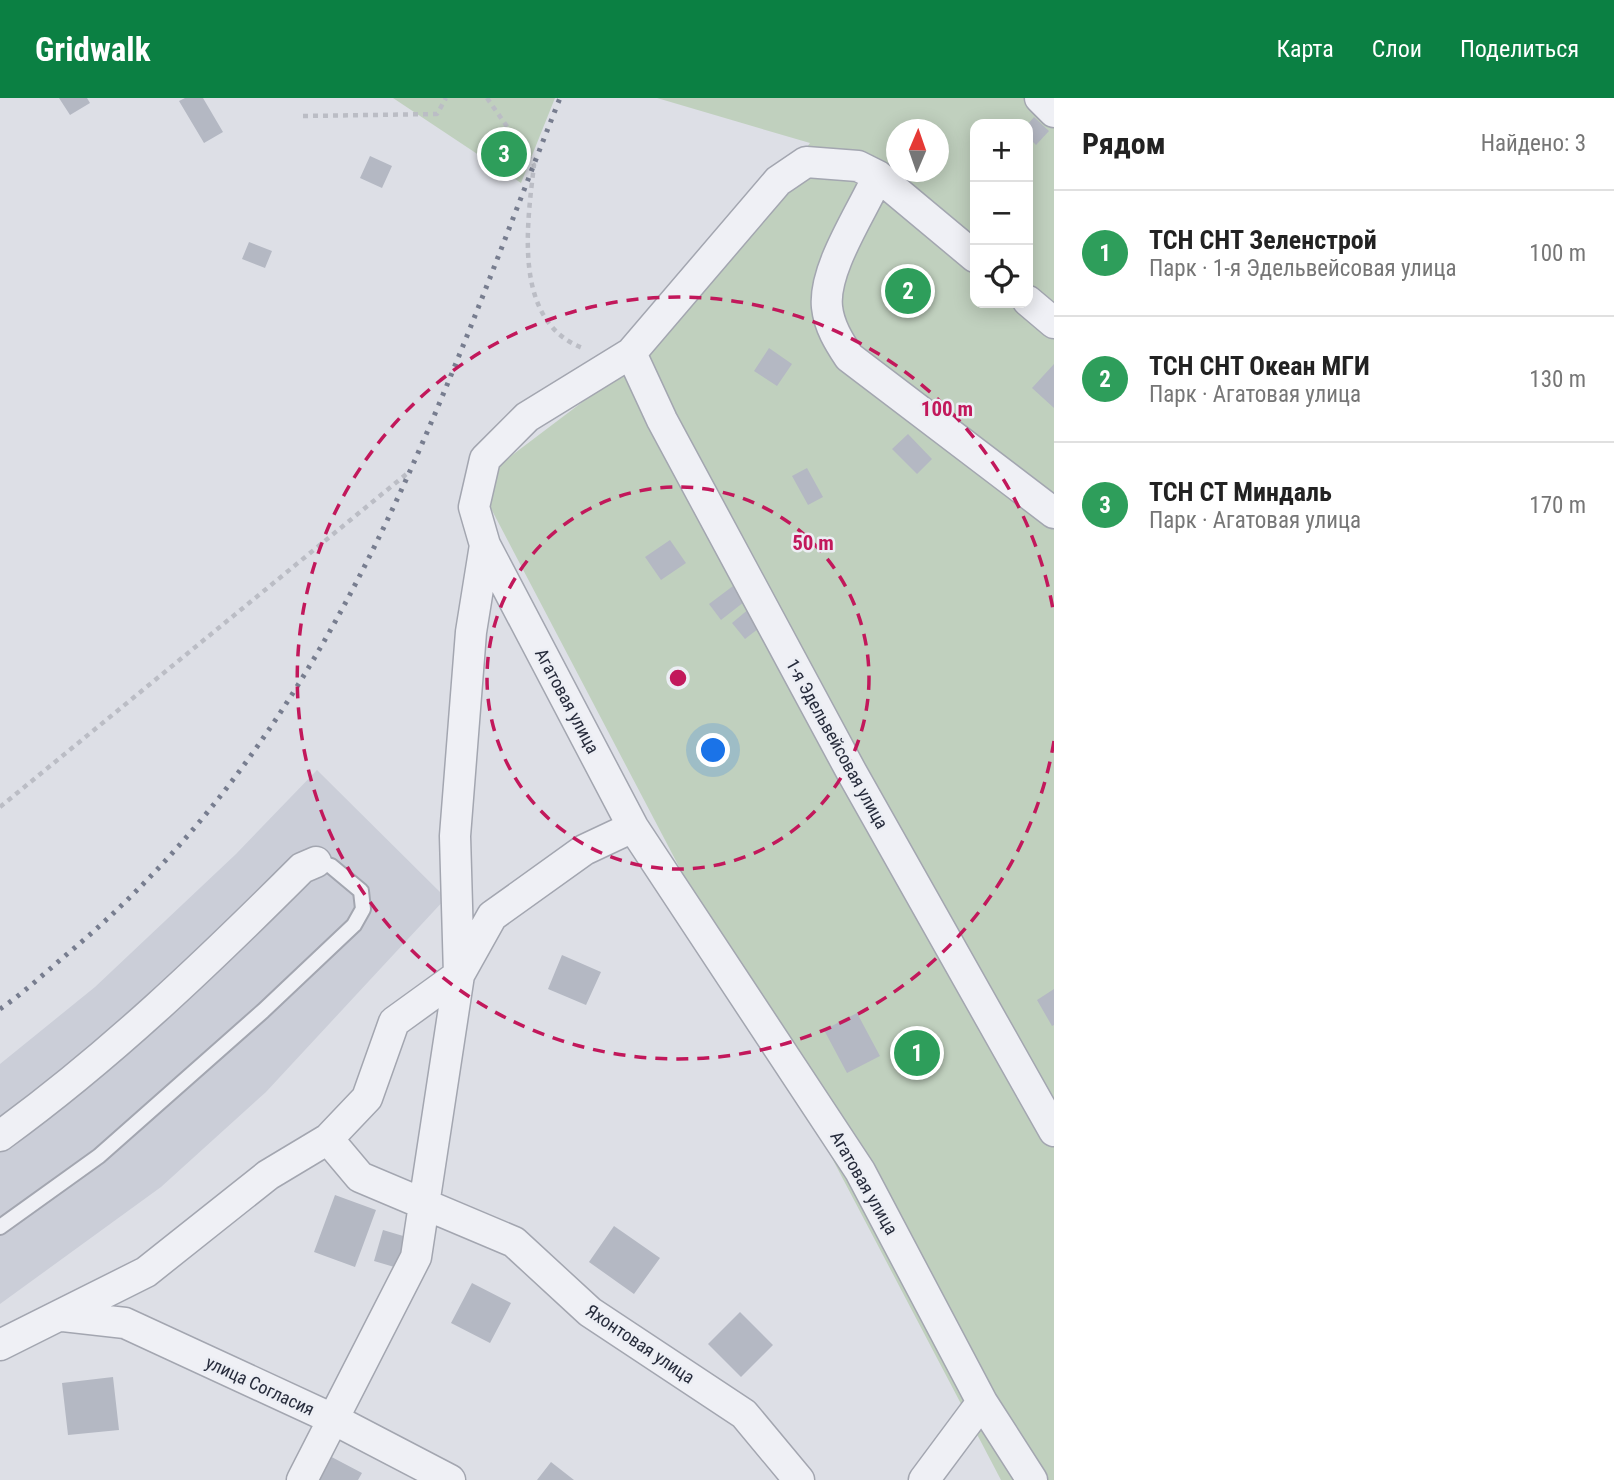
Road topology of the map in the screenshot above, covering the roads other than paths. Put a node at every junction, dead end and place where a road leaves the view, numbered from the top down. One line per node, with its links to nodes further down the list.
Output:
1 (1040, 98): 2 (street)
2 (1054, 112)
3 (878, 176): 4 (street, Агатовая улица); 7 (street, Агатовая улица); 8 (street)
4 (970, 253)
5 (1033, 305): 6 (street)
6 (1054, 323)
7 (631, 352): 9 (street, Агатовая улица); 13 (street, 1-я Эдельвейсовая улица)
8 (1054, 513)
9 (485, 545): 10 (street, Агатовая улица); 12 (street)
10 (633, 827): 12 (street); 20 (street, Агатовая улица)
11 (316, 862): 14 (street); 17 (lane)
12 (459, 975): 15 (street); 16 (street)
13 (1054, 1130)
14 (0, 1136)
15 (328, 1139): 16 (street, Яхонтовая улица); 18 (street)
16 (426, 1207): 21 (street); 24 (street, Яхонтовая улица)
17 (0, 1227)
18 (62, 1316): 19 (street); 21 (street, улица Согласия)
19 (0, 1345)
20 (982, 1402): 25 (street); 26 (street, Агатовая улица)
21 (335, 1420): 22 (street); 23 (street, улица Согласия)
22 (302, 1480)
23 (450, 1480)
24 (799, 1480)
25 (924, 1480)
26 (1032, 1480)

